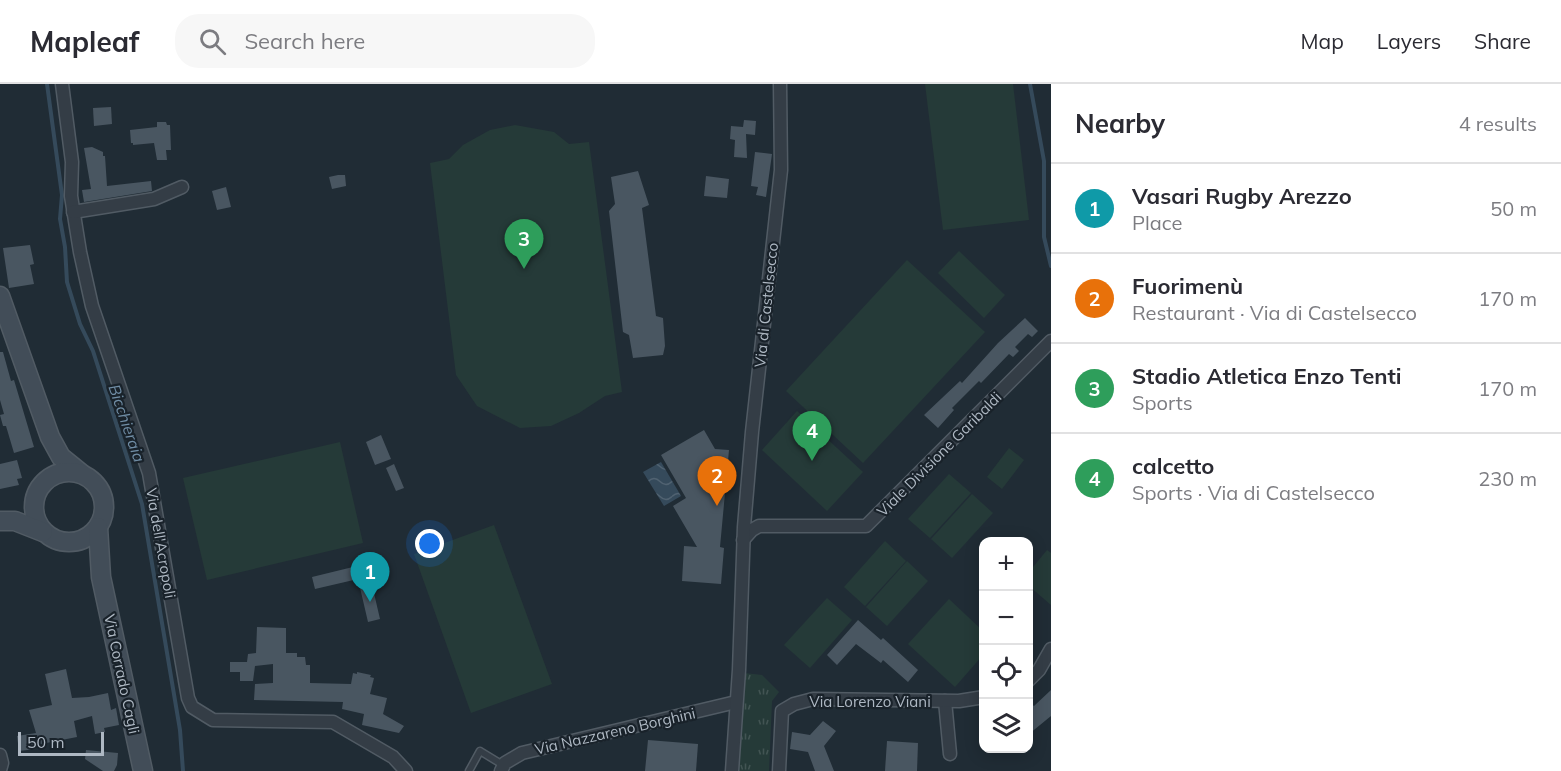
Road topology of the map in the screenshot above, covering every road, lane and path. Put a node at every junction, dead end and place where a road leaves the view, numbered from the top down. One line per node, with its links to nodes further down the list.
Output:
1 (62, 84): 4 (street, Via dell'Acropoli)
2 (780, 84): 10 (street, Via di Castelsecco)
3 (182, 187): 4 (street)
4 (73, 212): 28 (street, Via dell'Acropoli)
5 (0, 296): 7 (main road)
6 (1051, 341): 12 (street, Viale Divisione Garibaldi)
7 (50, 437): 8 (main road); 9 (main road)
8 (83, 475): 9 (main road); 13 (main road)
9 (38, 490): 11 (main road); 14 (main road)
10 (746, 505): 12 (street); 15 (street, Via di Castelsecco)
11 (0, 520): 14 (main road)
12 (759, 526): 15 (street)
13 (98, 527): 16 (main road); 17 (main road, Via Corrado Cagli)
14 (43, 531): 16 (main road)
15 (743, 540): 22 (street)
16 (77, 542): 17 (main road, Via Corrado Cagli)
17 (101, 578): 27 (main road, Via Corrado Cagli)
18 (1051, 649): 19 (street)
19 (1033, 677)
20 (979, 698): 21 (street, Via Lorenzo Viani)
21 (945, 701): 23 (street, Via Lorenzo Viani); 31 (street, Via Lorenzo Viani)
22 (736, 702): 25 (street, Via Nazzareno Borghini); 30 (street)
23 (950, 754)
24 (0, 755): 26 (street)
25 (503, 766): 29 (lane)
26 (0, 770)
27 (143, 771)
28 (406, 771)
29 (469, 771)
30 (732, 771)
31 (779, 771)

